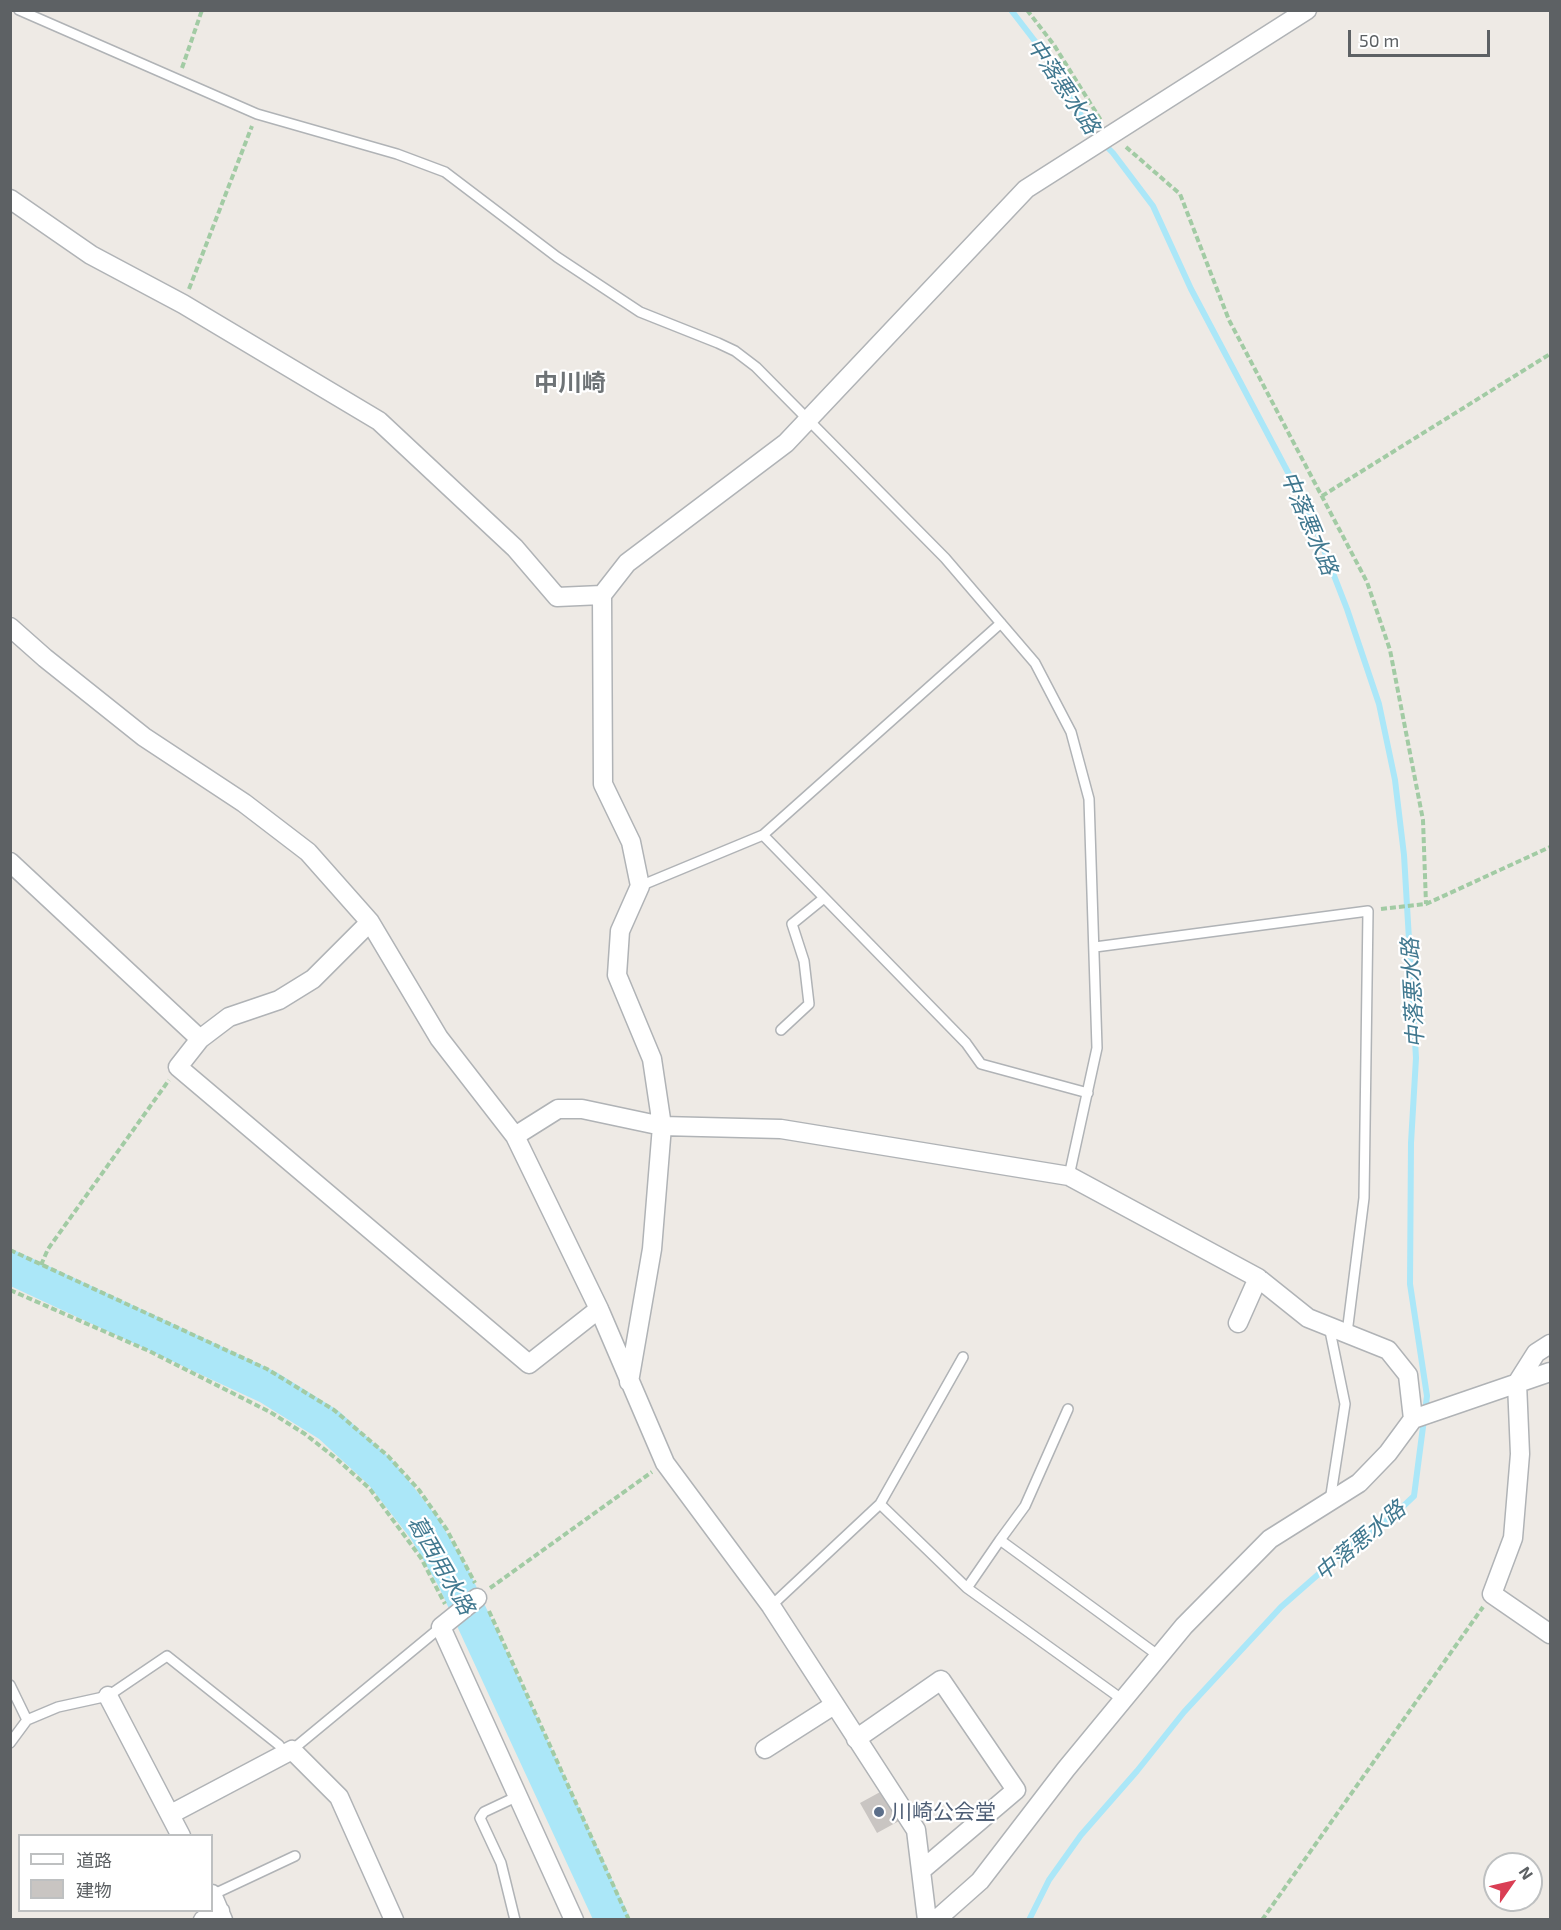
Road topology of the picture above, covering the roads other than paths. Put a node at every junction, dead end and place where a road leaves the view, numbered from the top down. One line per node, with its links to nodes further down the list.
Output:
1 (19, 10): 4 (lane)
2 (1307, 10): 4 (street)
3 (10, 199): 5 (street)
4 (809, 420): 5 (street); 6 (lane)
5 (602, 595): 10 (street)
6 (1001, 624): 8 (lane); 13 (lane)
7 (10, 627): 12 (street)
8 (763, 835): 10 (lane); 11 (lane)
9 (10, 862): 15 (street)
10 (640, 886): 17 (street)
11 (824, 898): 14 (lane); 16 (lane)
12 (370, 922): 15 (street); 18 (street)
13 (1095, 947): 16 (lane); 24 (lane)
14 (781, 1030)
15 (201, 1039): 21 (street)
16 (1088, 1093): 19 (lane)
17 (662, 1126): 18 (street); 19 (street); 28 (street)
18 (515, 1136): 21 (street)
19 (1069, 1176): 20 (street)
20 (1258, 1278): 22 (street); 23 (street)
21 (600, 1309): 28 (street)
22 (1238, 1323)
23 (1329, 1326): 24 (street); 32 (lane)
24 (1347, 1333): 31 (street)
25 (1551, 1344): 29 (street)
26 (963, 1357): 33 (lane)
27 (1551, 1372): 29 (street)
28 (629, 1382): 37 (street)
29 (1516, 1383): 31 (street); 39 (street)
30 (1068, 1409): 34 (lane)
31 (1414, 1419): 32 (street)
32 (1330, 1501): 40 (street)
33 (880, 1504): 35 (lane); 37 (lane)
34 (1000, 1540): 35 (lane); 40 (lane)
35 (967, 1588): 43 (lane)
36 (480, 1597): 38 (street)
37 (771, 1606): 44 (street)
38 (441, 1627): 49 (lane); 50 (street)
39 (1551, 1634)
40 (1159, 1656): 43 (street)
41 (10, 1685): 45 (lane)
42 (108, 1696): 45 (lane); 49 (lane); 51 (street)
43 (1124, 1700): 63 (street)
44 (834, 1705): 46 (street); 48 (street)
45 (27, 1720): 47 (lane)
46 (856, 1739): 54 (street); 54 (street)
47 (10, 1743)
48 (765, 1749)
49 (289, 1752): 51 (street); 59 (street)
50 (518, 1796): 60 (lane); 61 (street)
51 (171, 1814): 52 (street)
52 (181, 1834)
53 (295, 1856): 55 (lane)
54 (922, 1869): 62 (street)
55 (213, 1894)
56 (213, 1896): 57 (street)
57 (222, 1915): 58 (street)
58 (203, 1920)
59 (394, 1920)
60 (515, 1920)
61 (574, 1920)
62 (927, 1920)
63 (936, 1920)

